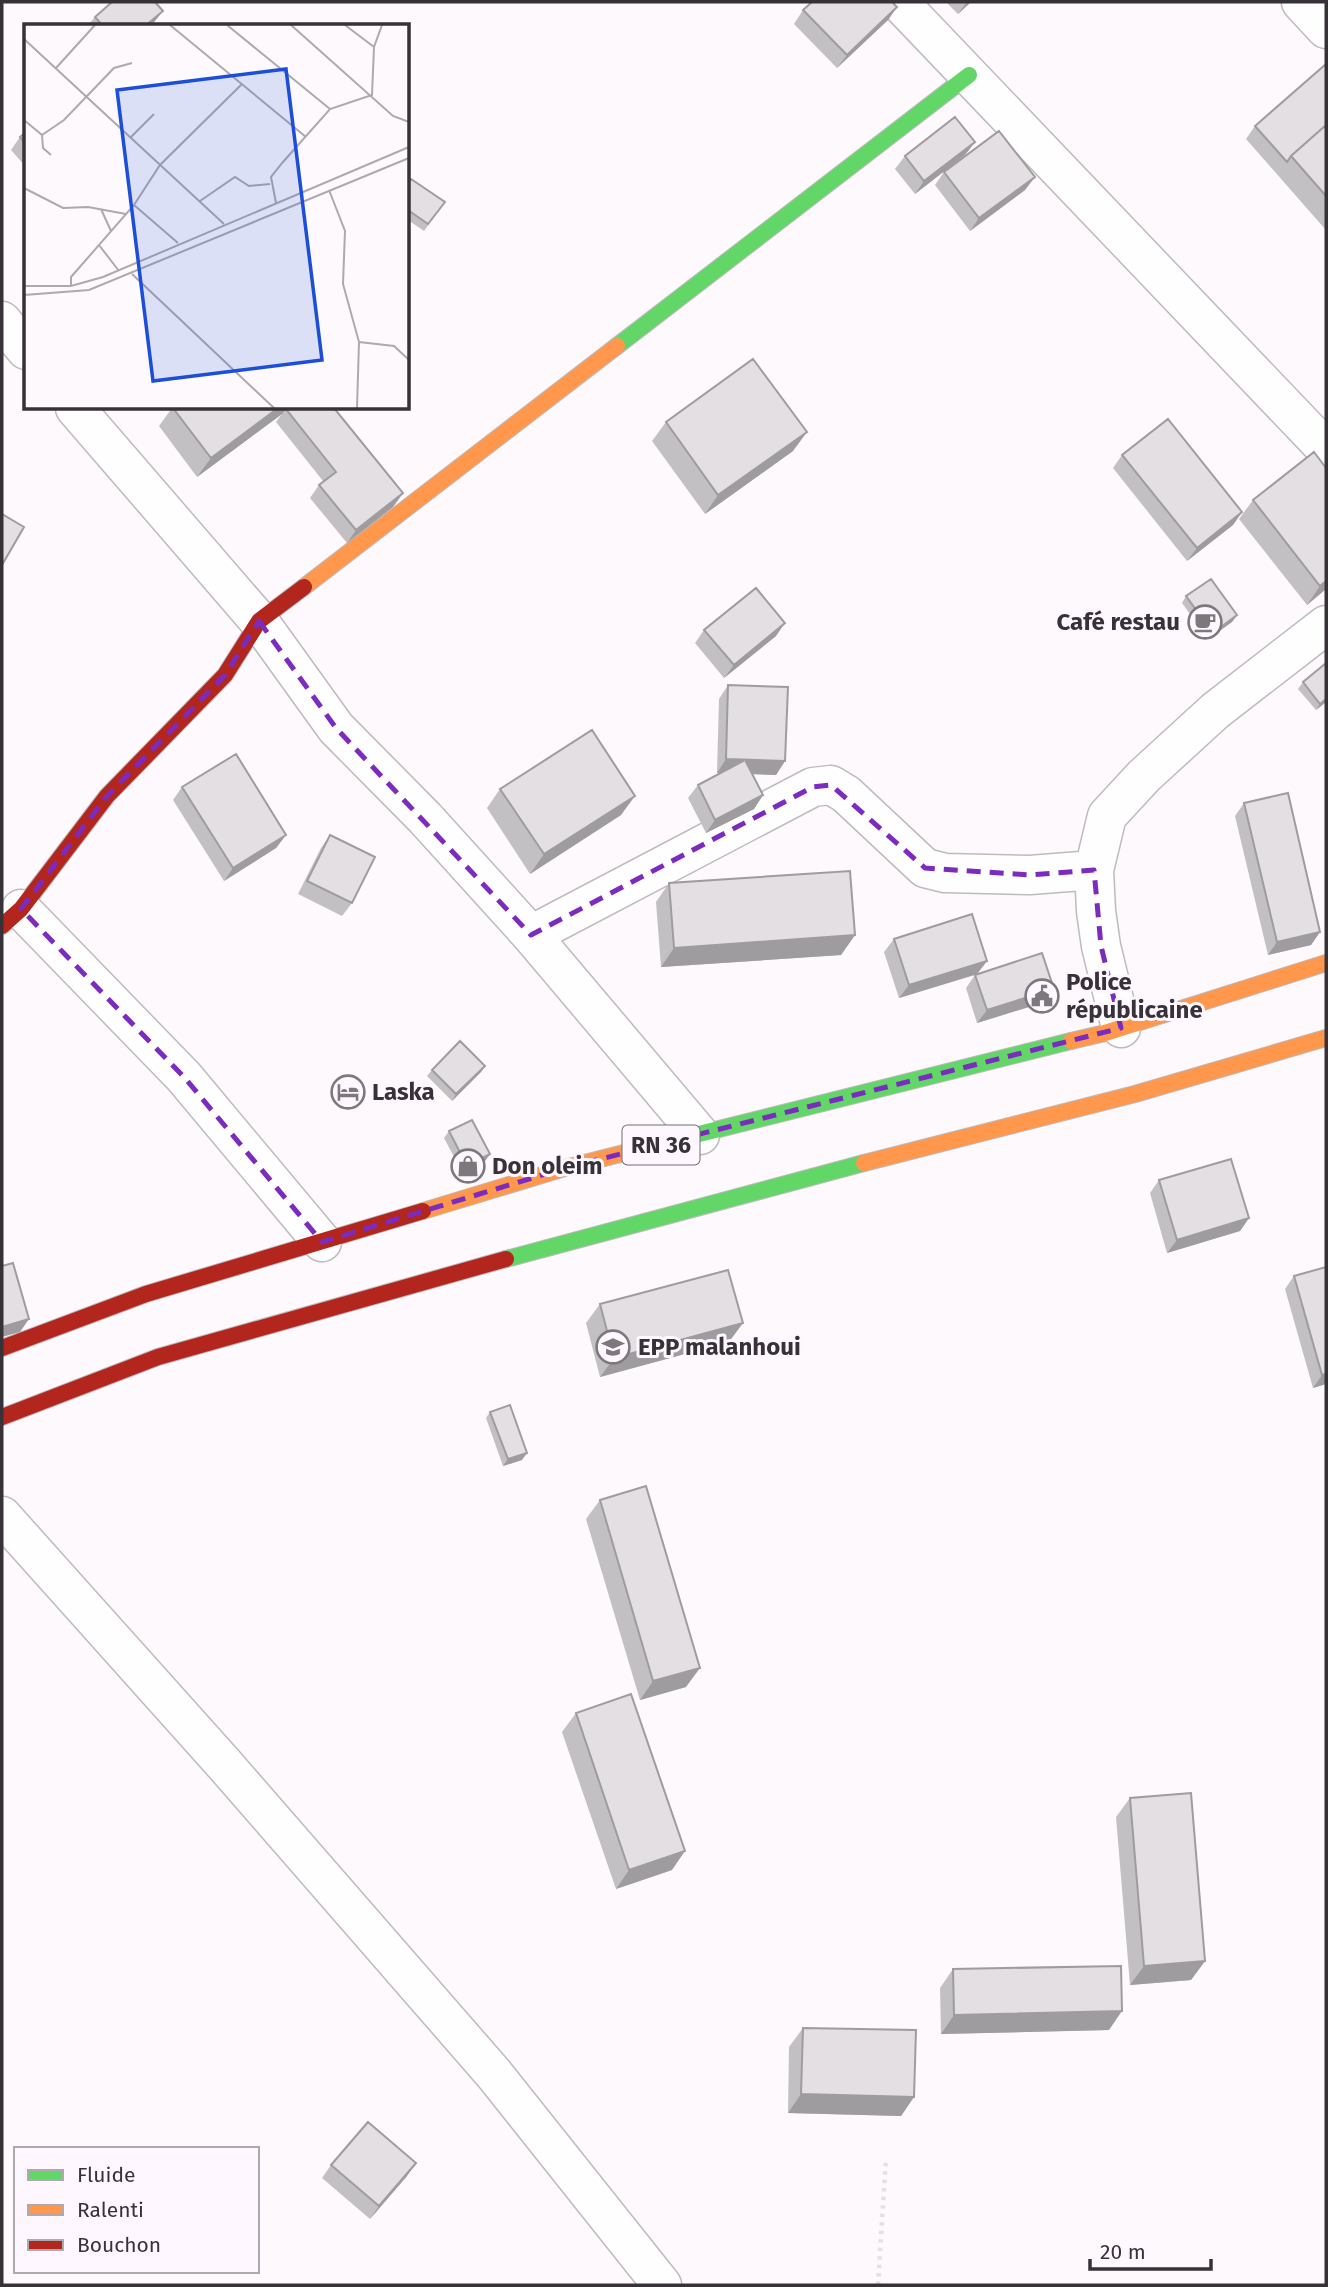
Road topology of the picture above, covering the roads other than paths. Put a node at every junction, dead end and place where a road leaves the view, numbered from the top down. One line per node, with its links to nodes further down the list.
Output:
1 (899, 2): 4 (street)
2 (1301, 2): 3 (street)
3 (1326, 29)
4 (969, 75): 8 (street); 9 (main road)
5 (2, 321): 6 (street)
6 (24, 348)
7 (77, 410): 9 (street)
8 (1326, 449)
9 (259, 621): 12 (main road); 13 (street)
10 (1326, 625): 11 (street)
11 (1094, 870): 13 (street); 15 (street)
12 (11, 918): 18 (street)
13 (531, 934): 17 (street)
14 (1326, 963): 15 (main road, RN 36)
15 (1121, 1028): 17 (main road, RN 36)
16 (1326, 1038): 20 (main road)
17 (700, 1135): 18 (main road, RN 36)
18 (322, 1242): 19 (main road, RN 36)
19 (2, 1348)
20 (2, 1417)
21 (2, 1516): 22 (street)
22 (662, 2285)

